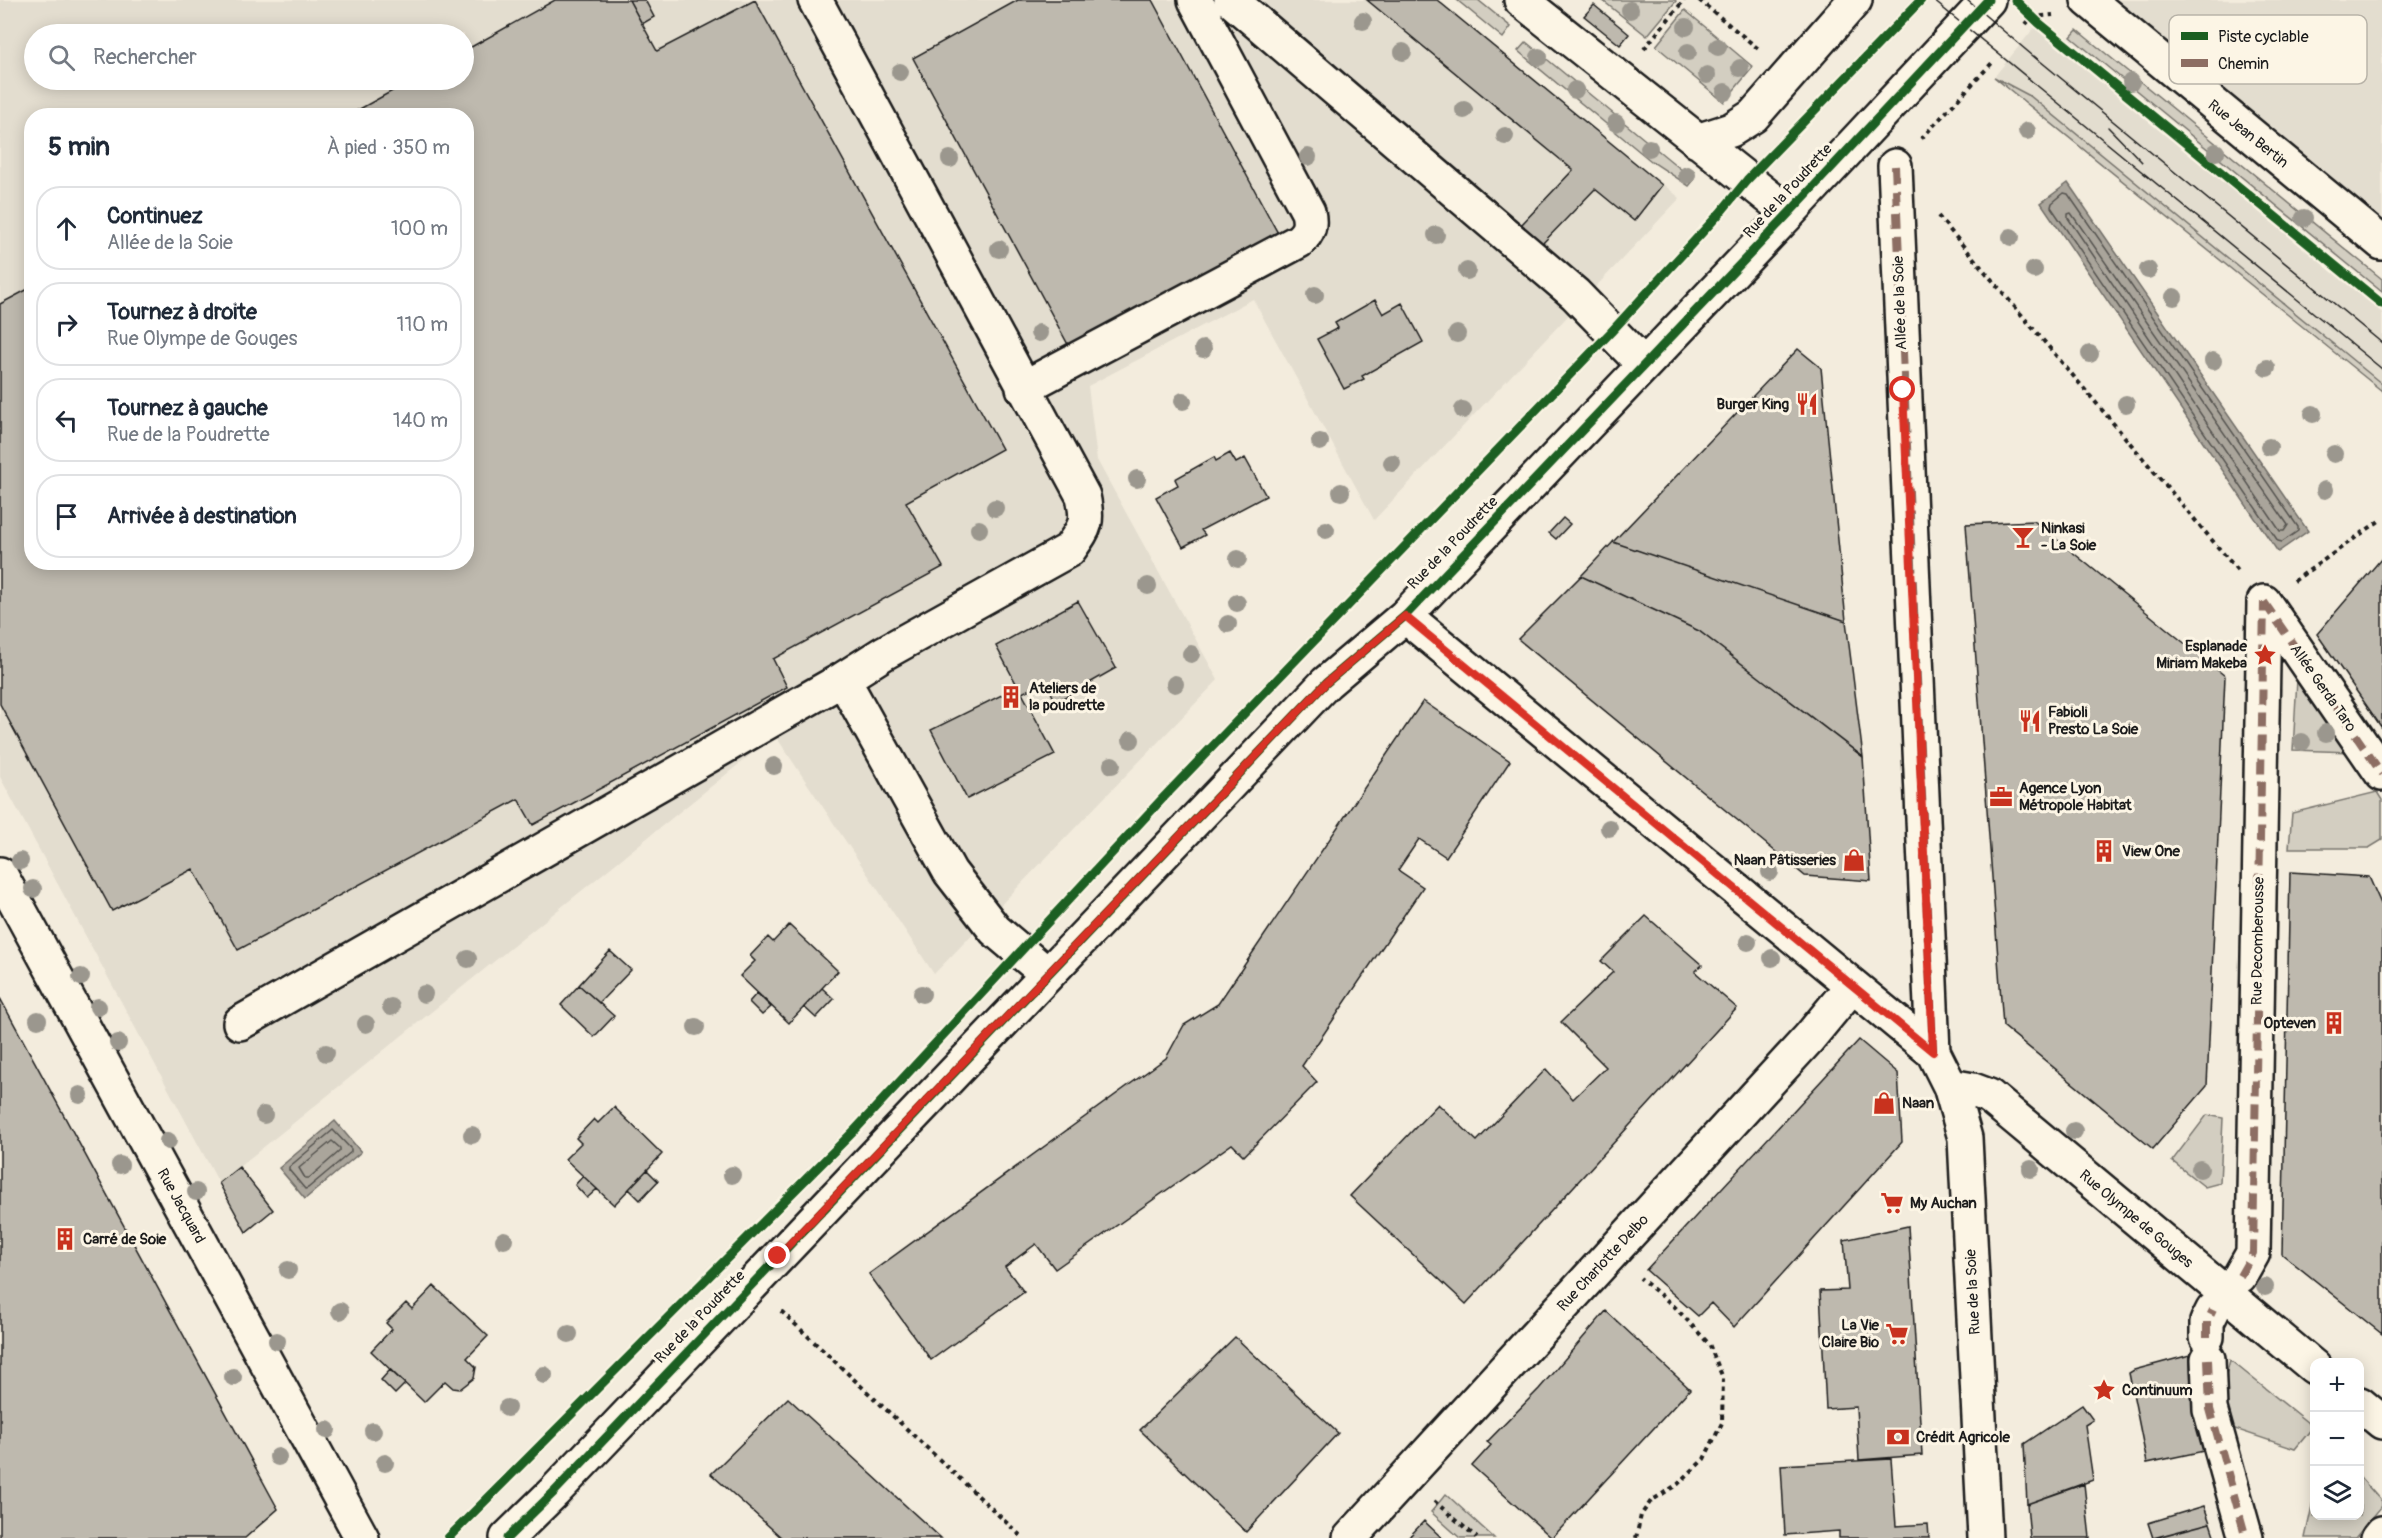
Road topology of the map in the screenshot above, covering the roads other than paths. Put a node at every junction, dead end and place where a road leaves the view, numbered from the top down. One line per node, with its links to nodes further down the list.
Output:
1 (814, 0): 15 (street)
2 (1195, 0): 15 (street)
3 (1231, 0): 14 (street)
4 (1521, 0): 10 (street)
5 (1855, 0): 10 (street)
6 (1988, 0): 12 (street, Rue de la Poudrette)
7 (2088, 0): 8 (street, Rue Jean Bertin)
8 (2169, 67)
9 (2190, 84): 13 (street, Rue Jean Bertin)
10 (1697, 141): 12 (street)
11 (1895, 166): 24 (street, Allée de la Soie)
12 (1789, 213): 14 (street, Rue de la Poudrette)
13 (2382, 243)
14 (1644, 365): 17 (street, Rue de la Poudrette)
15 (1023, 388): 18 (street)
16 (2264, 602): 19 (street, Allée Gerda Taro); 26 (street, Rue Decomberousse)
17 (1405, 616): 21 (street, Rue de la Poudrette); 22 (street)
18 (843, 680): 21 (street); 23 (street)
19 (2382, 774)
20 (0, 874): 32 (street, Rue Jacquard)
21 (1047, 974): 33 (street, Rue de la Poudrette)
22 (1852, 986): 24 (street); 34 (street, Rue Charlotte Delbo)
23 (240, 1023)
24 (1933, 1052): 25 (street, Rue de la Soie)
25 (1950, 1086): 28 (street, Rue Olympe de Gouges); 35 (street, Rue de la Soie)
26 (2240, 1276)
27 (2209, 1335): 36 (street)
28 (2310, 1364)
29 (2364, 1407): 30 (street)
30 (2382, 1422)
31 (2382, 1533): 37 (street)
32 (362, 1538)
33 (507, 1538)
34 (1350, 1538)
35 (1985, 1538)
36 (2246, 1538)
37 (2378, 1538)

